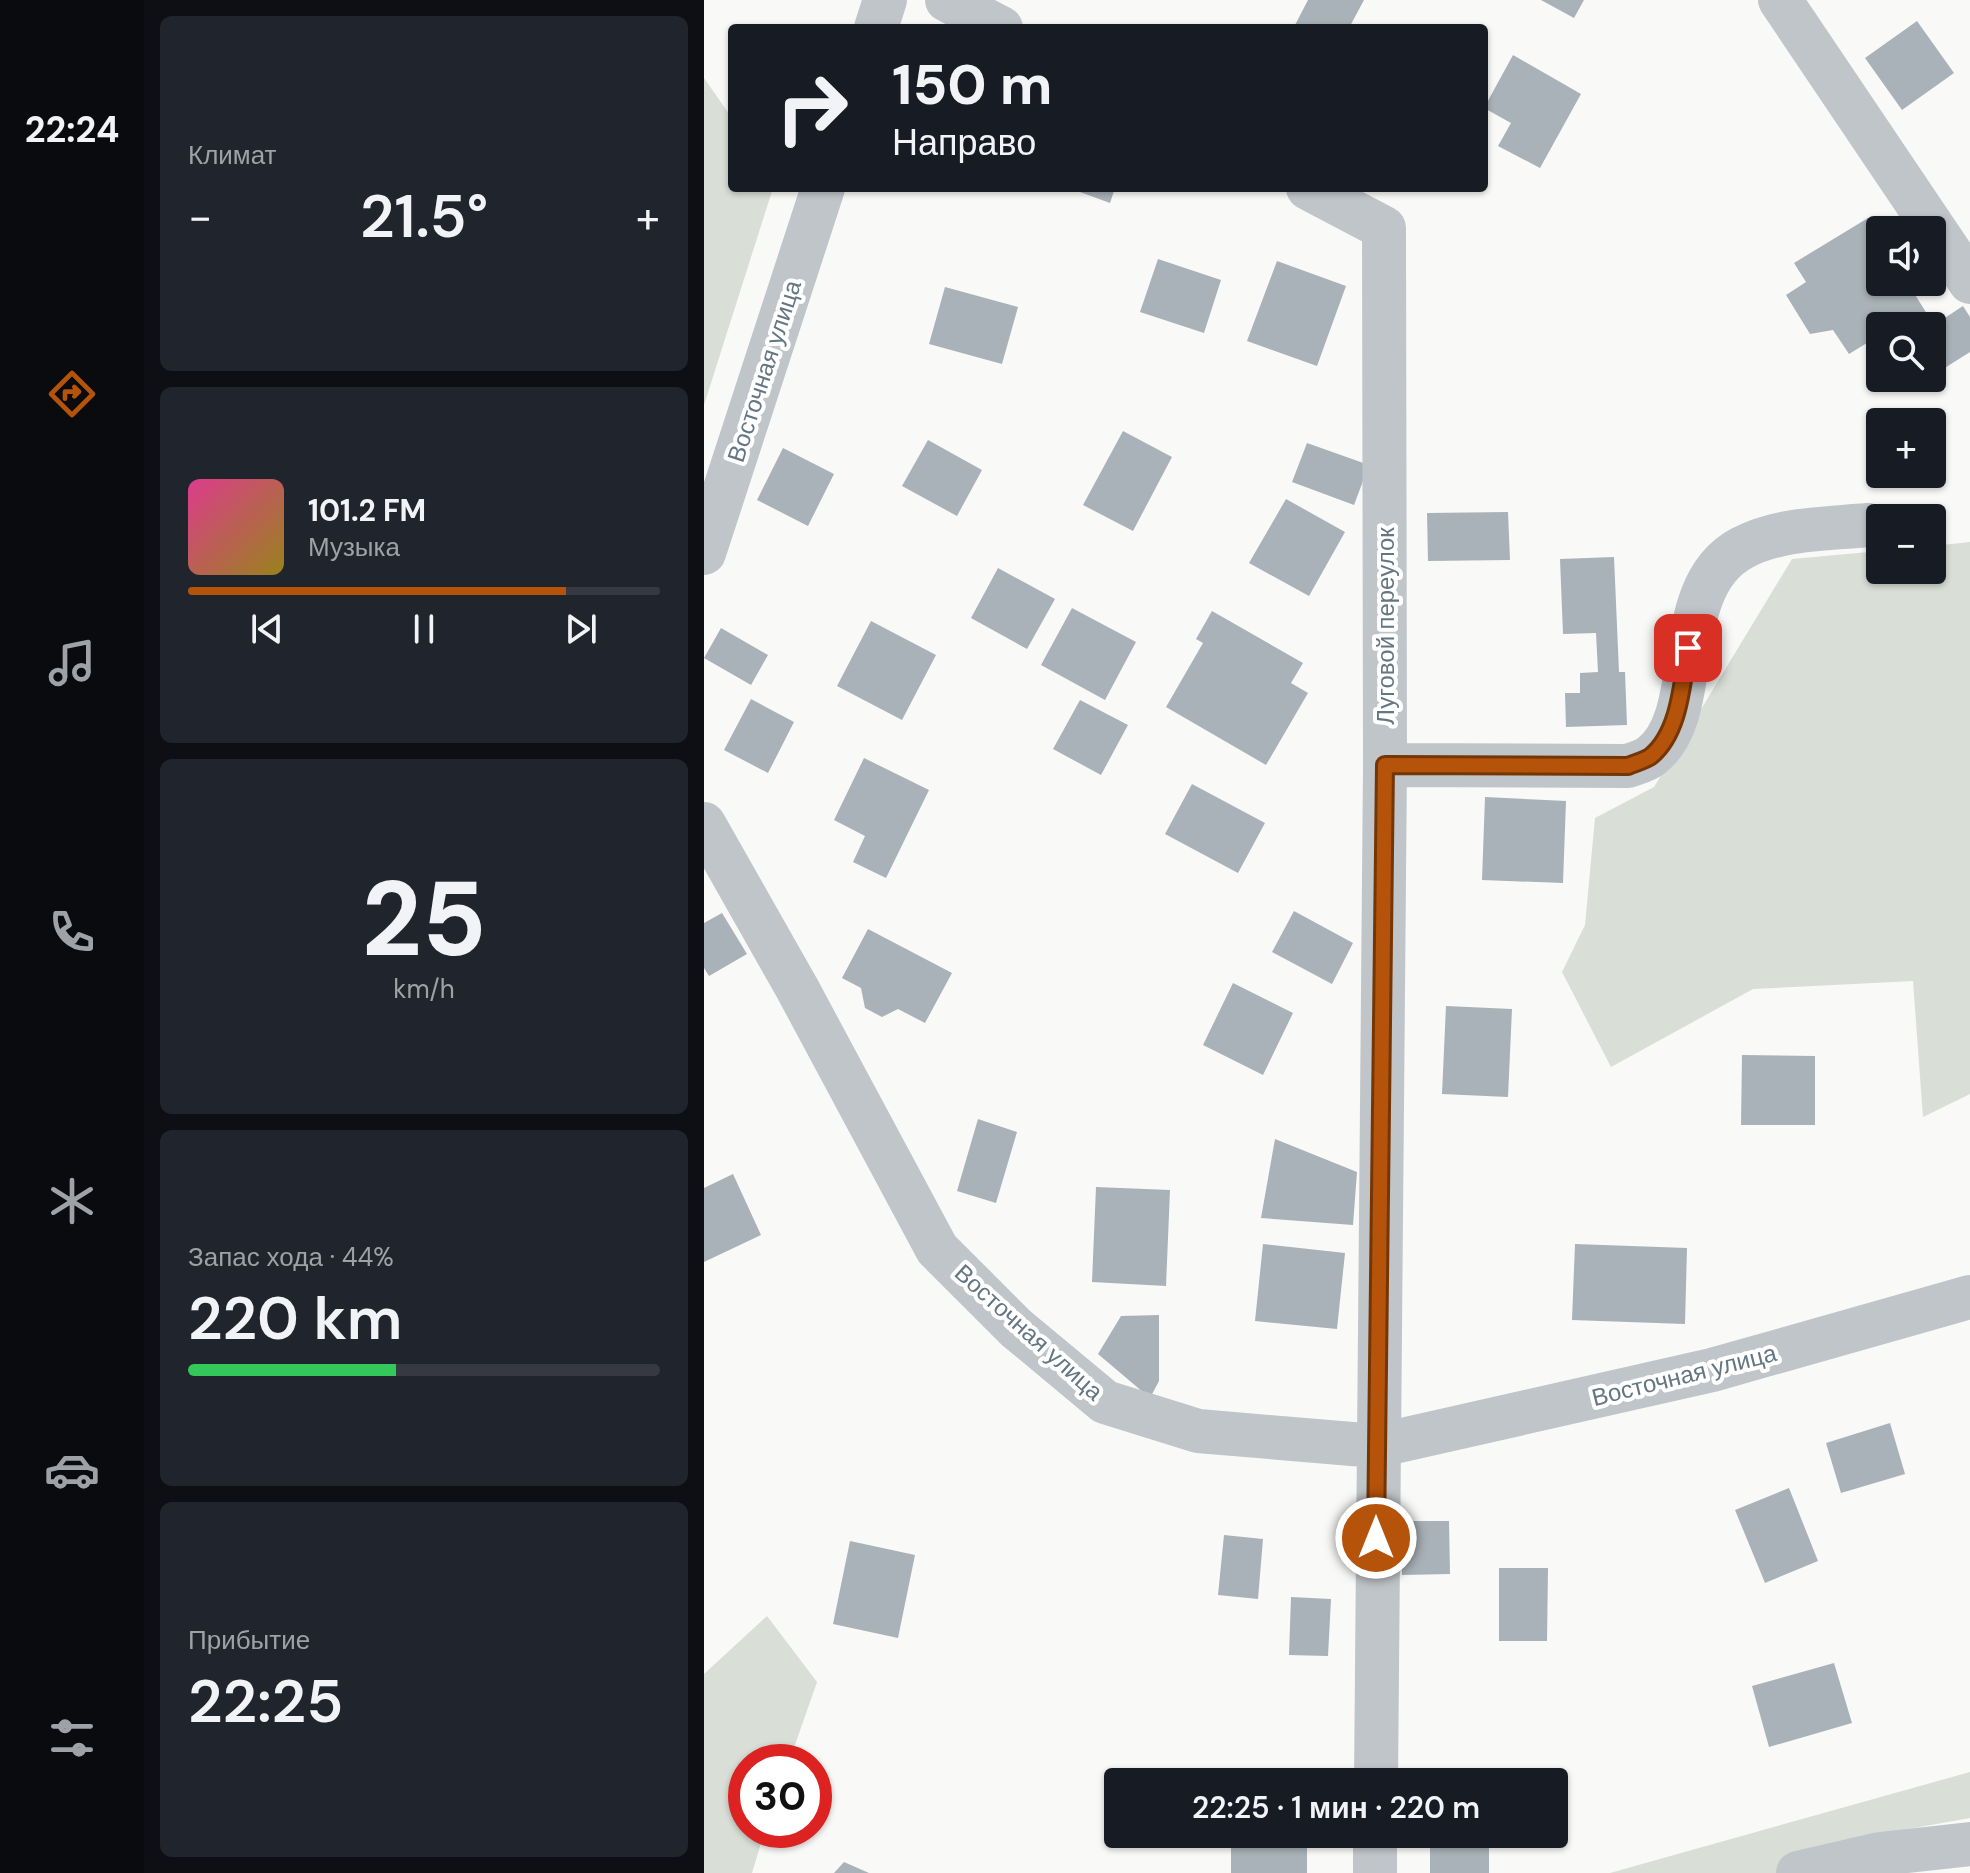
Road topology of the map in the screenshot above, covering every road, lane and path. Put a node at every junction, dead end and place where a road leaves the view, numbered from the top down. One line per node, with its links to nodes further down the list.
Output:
1 (885, 0): 4 (street)
2 (947, 0): 5 (street)
3 (1780, 0): 8 (street)
4 (877, 24)
5 (993, 24)
6 (822, 192): 10 (street, Восточная улица)
7 (1316, 192): 11 (street, Луговой переулок)
8 (1970, 282)
9 (1866, 525): 11 (street)
10 (704, 553)
11 (1385, 765): 14 (street, Луговой переулок)
12 (704, 824): 14 (street, Восточная улица)
13 (1970, 1297): 14 (street, Восточная улица)
14 (1376, 1446): 15 (street, Луговой переулок)
15 (1376, 1768)
16 (1970, 1844): 19 (street)
17 (1375, 1848): 18 (street)
18 (1375, 1873)
19 (1798, 1873)

